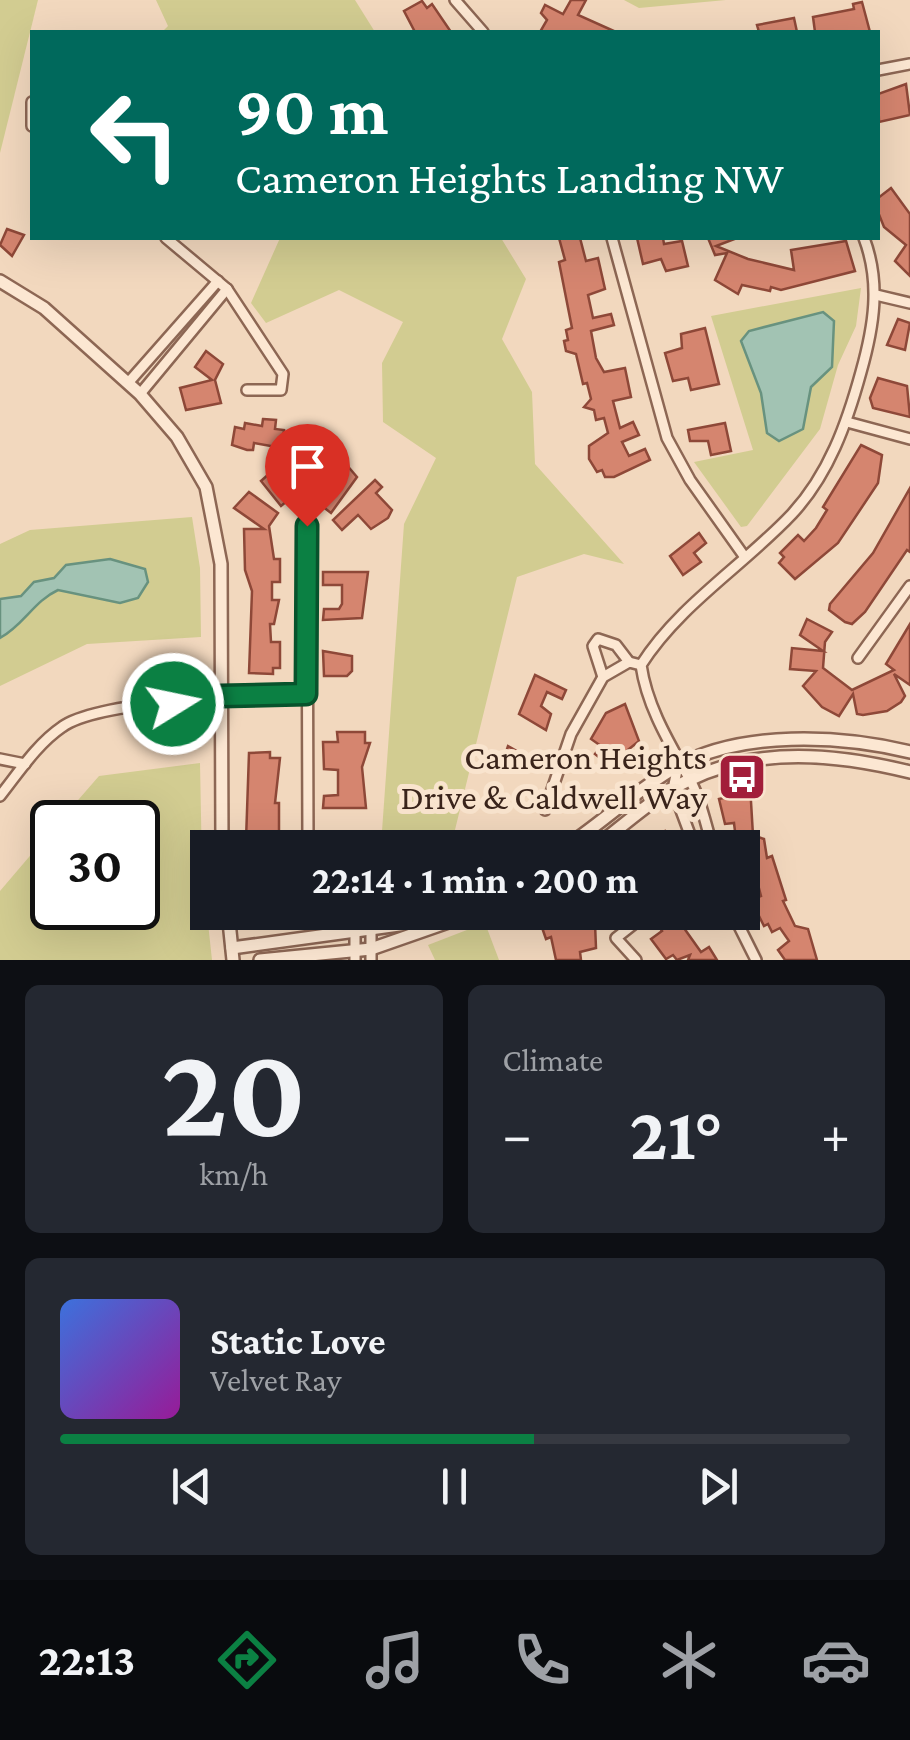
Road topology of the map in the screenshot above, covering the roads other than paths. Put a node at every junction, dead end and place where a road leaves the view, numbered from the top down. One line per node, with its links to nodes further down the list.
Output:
1 (455, 0): 2 (street)
2 (481, 30)
3 (910, 64): 4 (street)
4 (880, 70)
5 (168, 240): 9 (street)
6 (613, 240): 19 (street)
7 (864, 240): 11 (street)
8 (0, 281): 13 (street)
9 (218, 281): 10 (street); 13 (street)
10 (226, 289): 14 (street); 15 (street)
11 (876, 295): 12 (street); 16 (street)
12 (910, 303)
13 (128, 383): 15 (street)
14 (248, 390)
15 (140, 394): 26 (street)
16 (847, 422): 17 (street); 19 (street)
17 (910, 439)
18 (307, 526): 25 (street)
19 (744, 556): 23 (street)
20 (910, 586): 21 (street)
21 (858, 658)
22 (629, 662): 23 (street); 24 (street); 24 (street)
23 (641, 664): 30 (street)
24 (603, 678): 35 (street)
25 (306, 694): 26 (street); 37 (street)
26 (221, 696): 29 (street); 36 (street)
27 (910, 752): 30 (street)
28 (0, 759): 29 (street)
29 (26, 764): 34 (street)
30 (678, 766): 32 (street); 33 (street); 38 (street)
31 (910, 772): 32 (street)
32 (690, 779): 33 (street); 41 (street)
33 (673, 789): 39 (street); 40 (street)
34 (0, 796)
35 (545, 810)
36 (222, 830)
37 (308, 830)
38 (589, 830)
39 (618, 830)
40 (688, 830)
41 (708, 830)
42 (371, 930): 46 (street); 48 (street)
43 (416, 930): 48 (street)
44 (626, 930): 51 (street)
45 (741, 930): 52 (street)
46 (355, 932): 47 (street); 49 (street)
47 (232, 954)
48 (371, 954): 49 (street)
49 (355, 955): 50 (street)
50 (260, 960)
51 (636, 960)
52 (756, 960)

